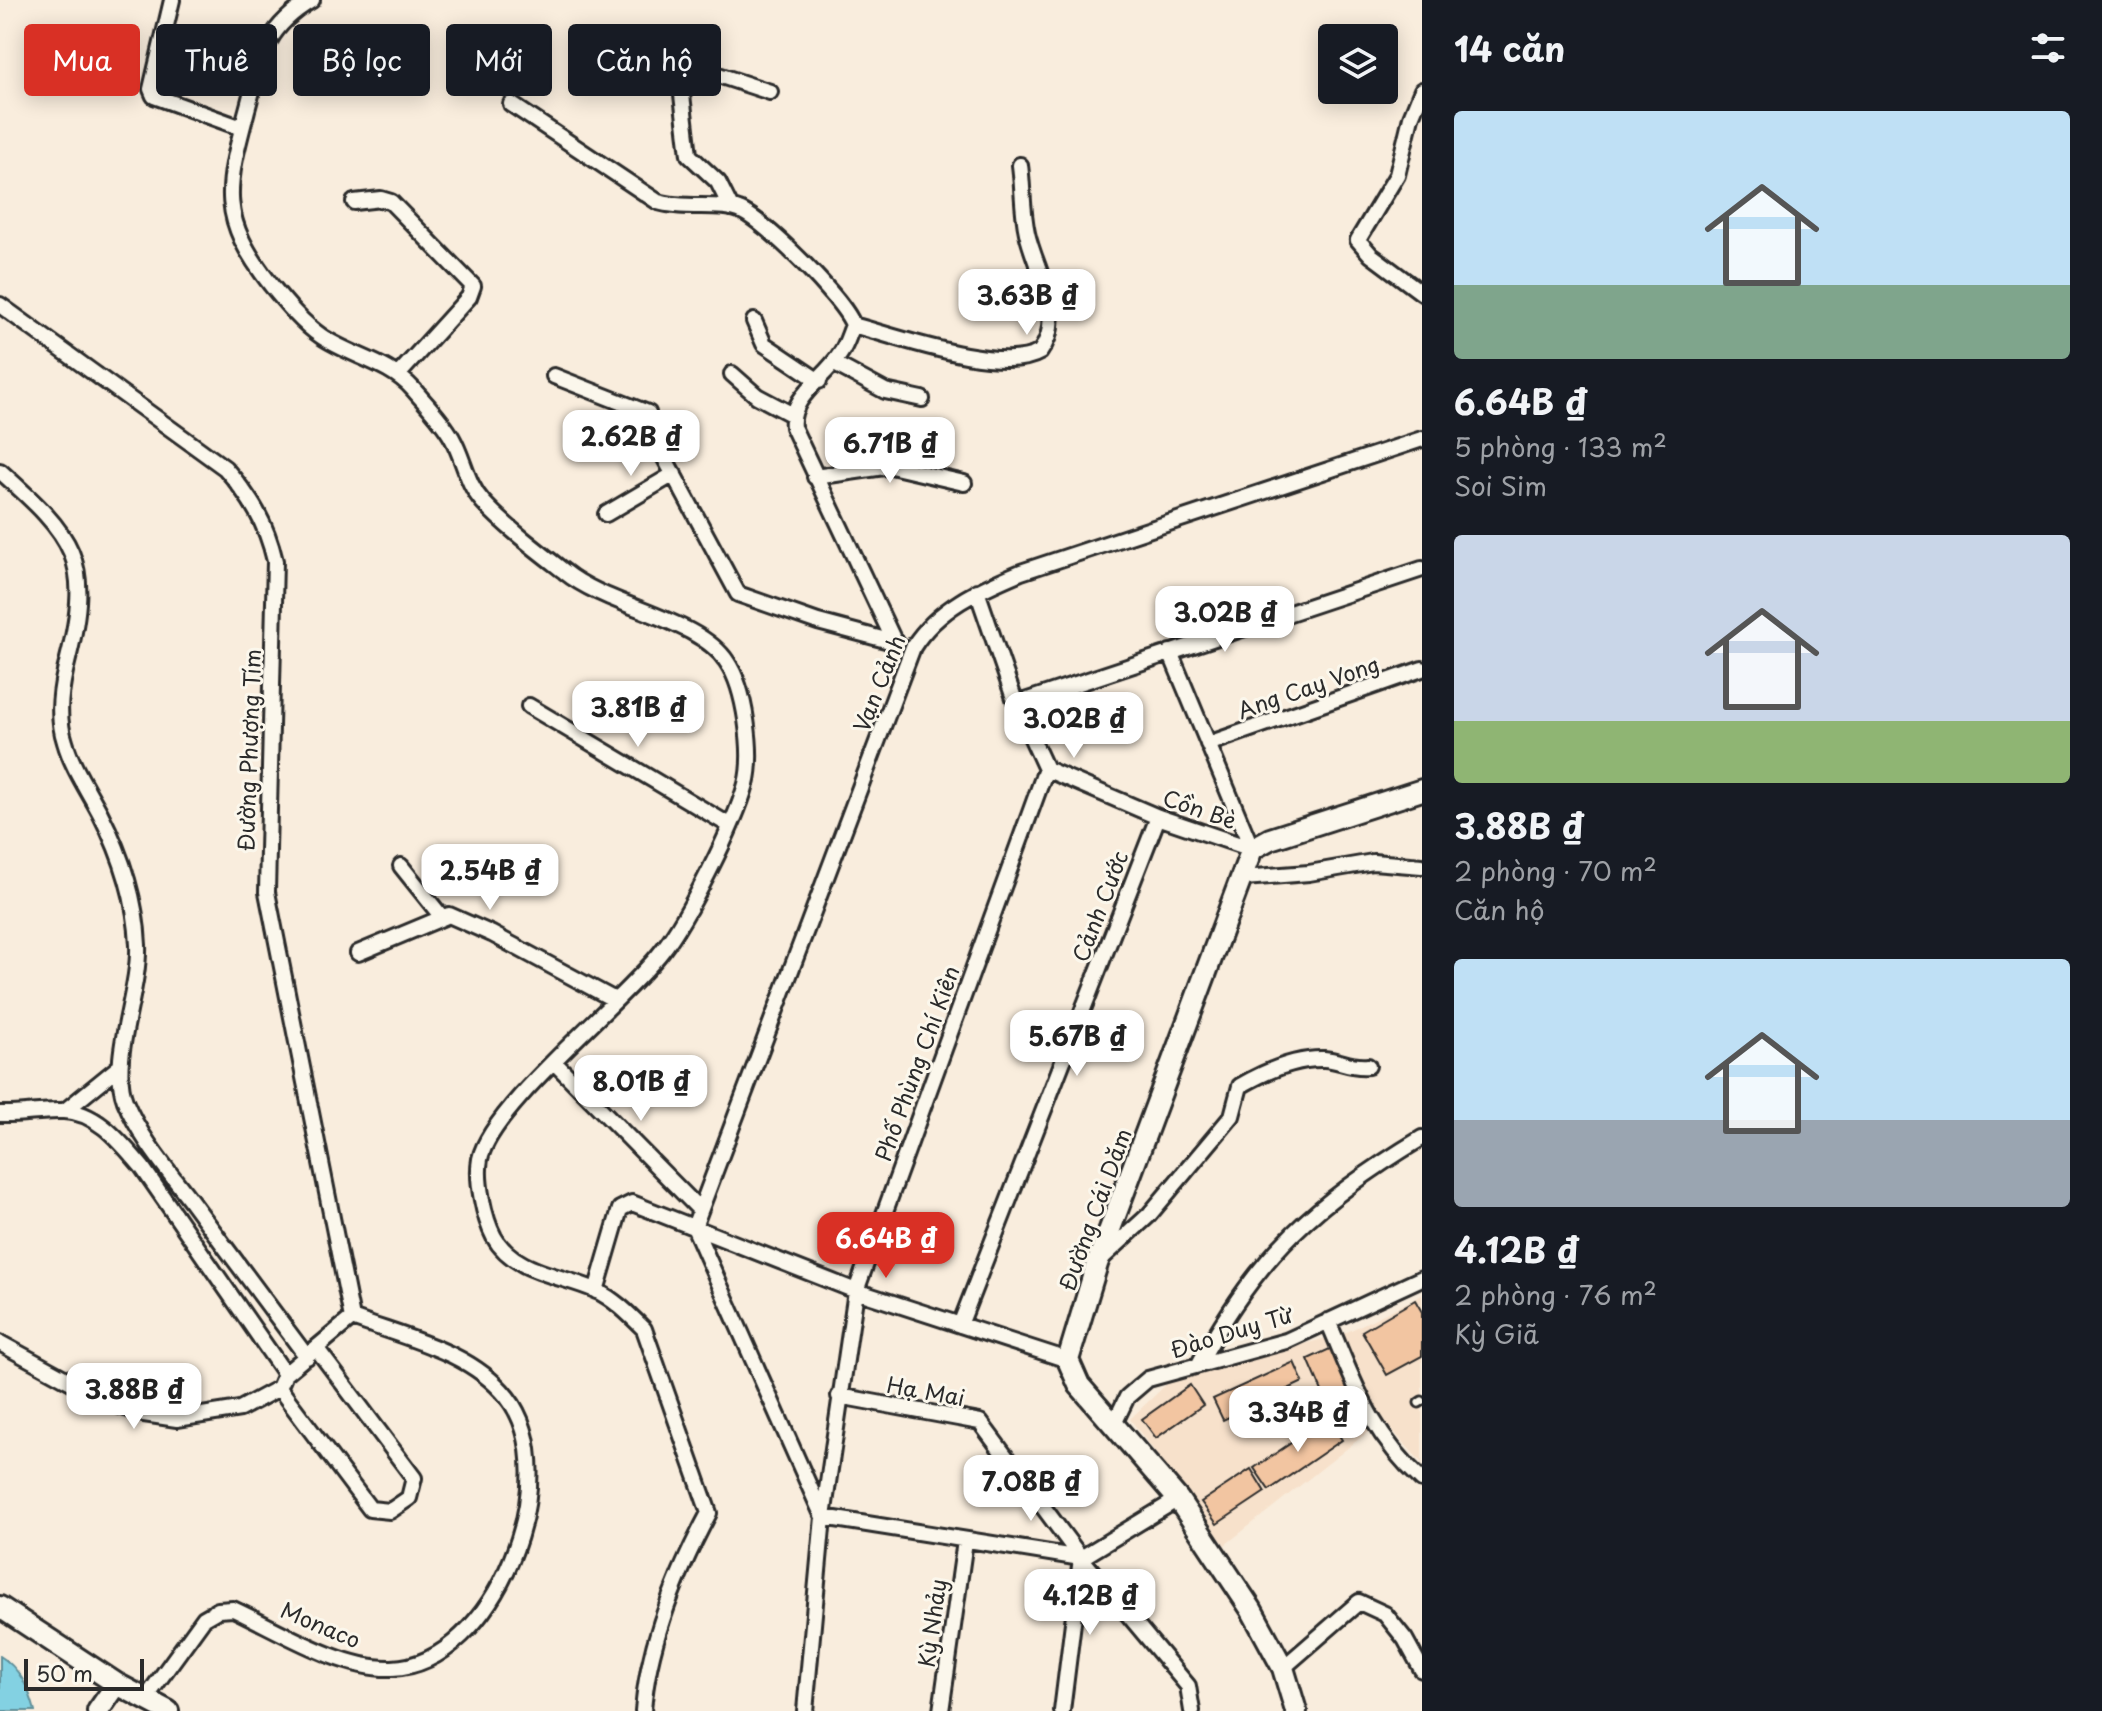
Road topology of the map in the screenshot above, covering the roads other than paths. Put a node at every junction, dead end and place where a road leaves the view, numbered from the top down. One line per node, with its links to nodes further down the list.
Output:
1 (172, 0): 6 (street)
2 (300, 3): 6 (street)
3 (1422, 90): 10 (street)
4 (770, 92): 9 (street)
5 (511, 104): 9 (street)
6 (242, 128): 16 (street)
7 (1020, 165): 13 (street)
8 (354, 202): 16 (street)
9 (731, 208): 13 (street)
10 (1422, 293)
11 (0, 305): 59 (street, Đường Phượng Tím)
12 (754, 321): 18 (street)
13 (853, 325): 14 (street)
14 (833, 363): 18 (street); 19 (street)
15 (732, 374): 20 (street)
16 (398, 375): 39 (street)
17 (554, 376): 23 (street)
18 (819, 381): 20 (street)
19 (922, 399)
20 (791, 414): 24 (street)
21 (1422, 439): 28 (street, Vạn Cảnh)
22 (0, 471): 49 (street)
23 (674, 474): 26 (street); 29 (street)
24 (815, 477): 25 (street); 29 (street)
25 (964, 483)
26 (606, 514)
27 (1422, 569): 31 (street)
28 (977, 591): 30 (street, Vạn Cảnh); 33 (street)
29 (895, 643): 30 (street)
30 (913, 647): 53 (street, Vạn Cảnh)
31 (1170, 652): 33 (street); 35 (street)
32 (1422, 669): 35 (street, Ang Cay Vong)
33 (1016, 704): 36 (street)
34 (529, 706): 39 (street)
35 (1208, 744): 40 (street)
36 (1046, 769): 38 (street, Cồn Bè); 58 (street, Phố Phùng Chí Kiên)
37 (1422, 790): 40 (street)
38 (1158, 817): 40 (street, Cồn Bè); 61 (street, Cảnh Cước)
39 (729, 825): 46 (street)
40 (1252, 849): 43 (street, Đường Cái Dăm)
41 (401, 866): 44 (street)
42 (1422, 866): 43 (street)
43 (1243, 878): 55 (street, Đường Cái Dăm)
44 (441, 916): 45 (street); 46 (street)
45 (358, 953)
46 (615, 1000): 47 (street)
47 (555, 1063): 53 (street); 57 (street)
48 (1368, 1066): 55 (street)
49 (119, 1067): 50 (street); 63 (street)
50 (66, 1110): 51 (street); 66 (street)
51 (0, 1114)
52 (1422, 1138): 65 (street)
53 (700, 1210): 54 (street, Vạn Cảnh)
54 (694, 1227): 57 (street); 58 (street); 71 (street)
55 (1097, 1264): 64 (street, Đường Cái Dăm)
56 (1422, 1278): 60 (street, Đào Duy Từ)
57 (596, 1291): 81 (street)
58 (856, 1291): 61 (street); 67 (street, Phố Phùng Chí Kiên)
59 (352, 1318): 63 (street); 78 (street, Monaco)
60 (1328, 1321): 65 (street, Đào Duy Từ); 69 (street)
61 (960, 1325): 64 (street)
62 (0, 1343): 66 (street)
63 (312, 1353): 66 (street); 66 (street)
64 (1068, 1360): 68 (street)
65 (1199, 1364): 68 (street, Đào Duy Từ)
66 (282, 1381)
67 (839, 1396): 71 (street, Phố Phùng Chí Kiên); 73 (street, Hạ Mai)
68 (1114, 1424): 70 (street)
69 (1422, 1480)
70 (1178, 1499): 73 (street); 75 (street)
71 (823, 1517): 72 (street); 82 (street, Phố Phùng Chí Kiên)
72 (965, 1541): 73 (street); 83 (street, Kỳ Nhảy)
73 (1081, 1558): 84 (street); 85 (street, Hạ Mai)
74 (0, 1607): 77 (street)
75 (1283, 1668): 76 (street); 86 (street)
76 (1422, 1670)
77 (117, 1684): 78 (street); 79 (street)
78 (146, 1698): 80 (street)
79 (98, 1711)
80 (168, 1711)
81 (643, 1711)
82 (805, 1711)
83 (941, 1711)
84 (1062, 1711)
85 (1192, 1711)
86 (1296, 1711)

